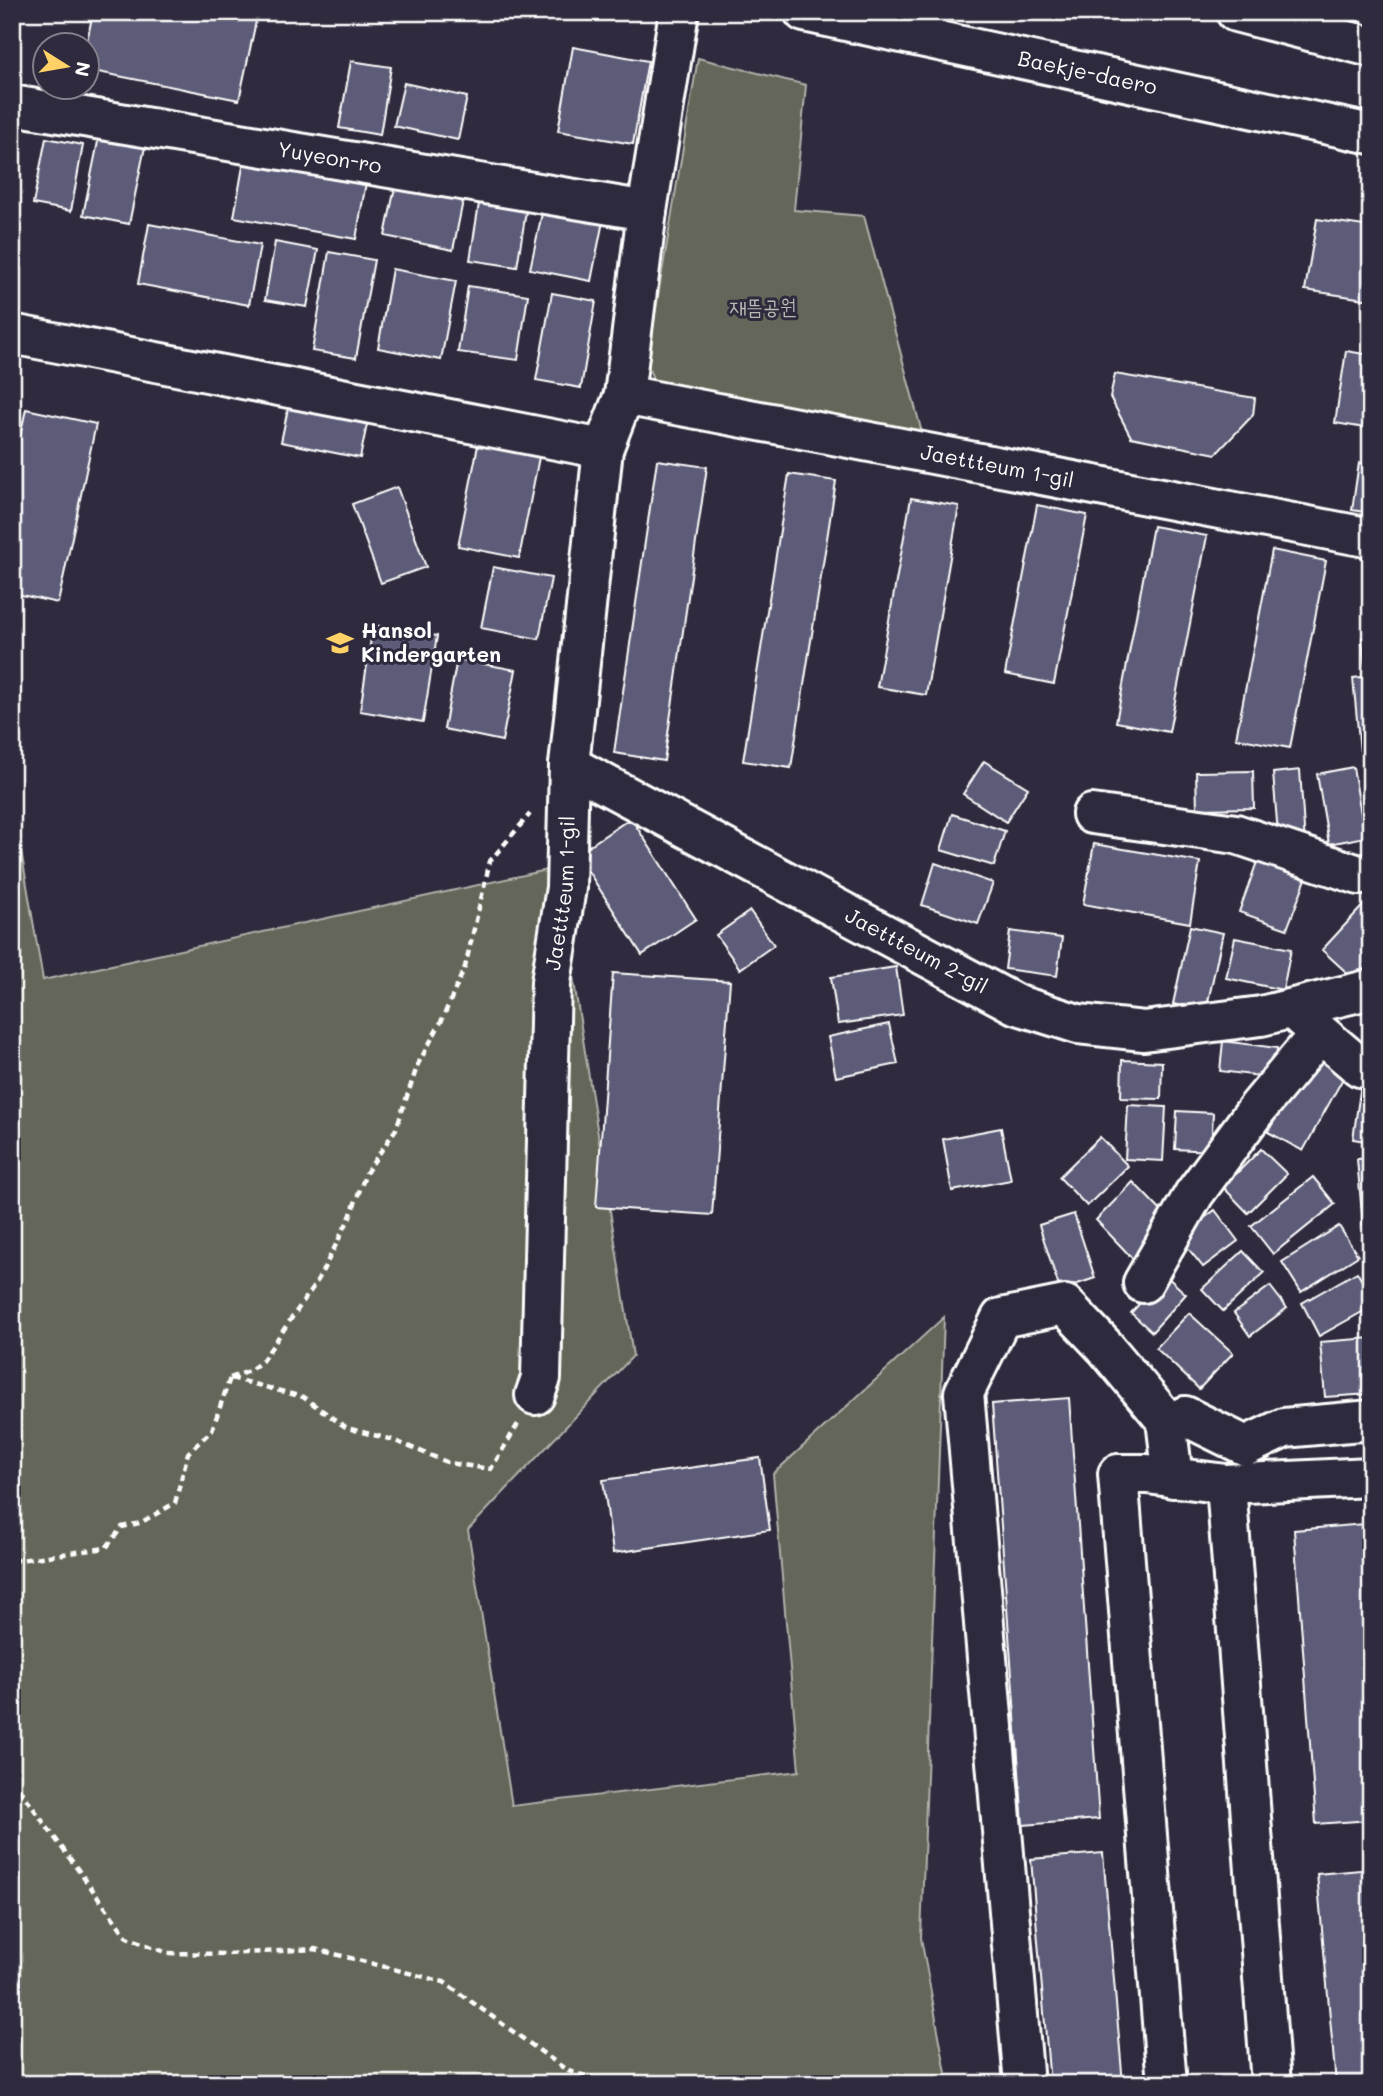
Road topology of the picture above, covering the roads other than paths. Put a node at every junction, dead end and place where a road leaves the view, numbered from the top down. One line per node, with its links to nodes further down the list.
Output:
1 (679, 12): 7 (street, Jaettteum 1-gil)
2 (804, 12): 6 (street, Baekje-daero)
3 (1236, 12): 4 (street)
4 (1371, 47)
5 (12, 105): 7 (street, Yuyeon-ro)
6 (1371, 134)
7 (647, 211): 9 (street, Jaettteum 1-gil)
8 (12, 334): 10 (street)
9 (624, 395): 10 (street, Jaettteum 1-gil); 11 (street, Jaettteum 1-gil)
10 (603, 449): 12 (street, Jaettteum 1-gil)
11 (1371, 538)
12 (569, 765): 16 (street, Jaettteum 2-gil); 20 (street, Jaettteum 1-gil)
13 (1091, 814): 14 (street)
14 (1371, 876)
15 (1371, 989): 16 (street, Jaettteum 2-gil)
16 (1291, 1009): 17 (street)
17 (1320, 1033): 18 (street); 19 (street)
18 (1371, 1069)
19 (1143, 1283)
20 (536, 1395)
21 (1185, 1416): 22 (street)
22 (1371, 1420)
23 (1371, 1477): 25 (street)
24 (1173, 1478): 25 (street); 26 (street); 27 (street)
25 (1226, 1483): 28 (street)
26 (1024, 2084)
27 (1167, 2084)
28 (1271, 2084)

